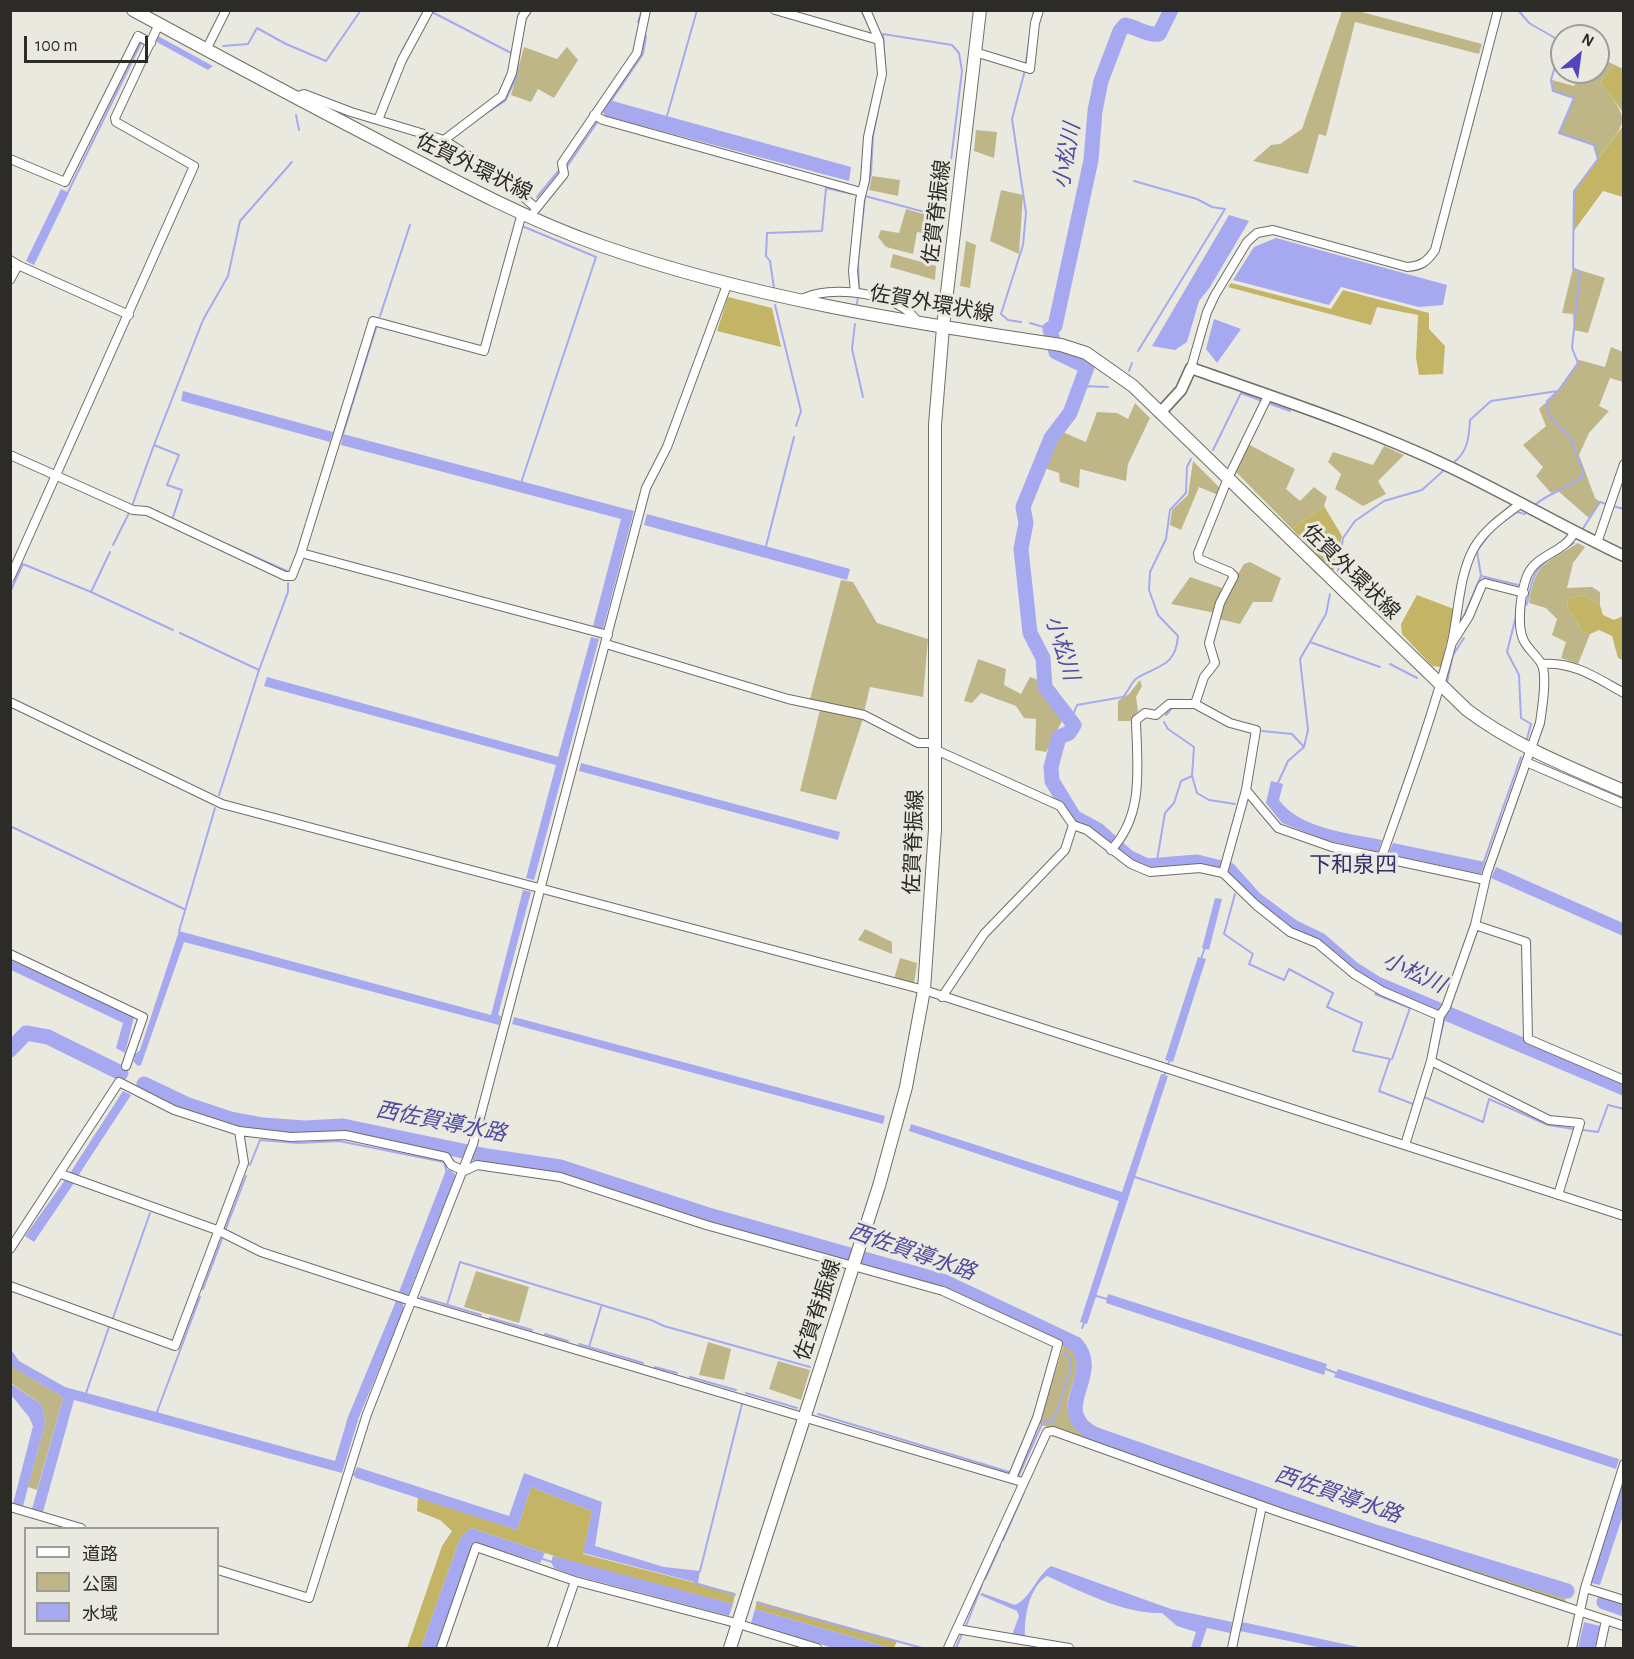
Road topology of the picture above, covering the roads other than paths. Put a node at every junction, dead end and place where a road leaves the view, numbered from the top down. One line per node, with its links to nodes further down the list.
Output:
1 (134, 10): 11 (main road, 佐賀外環状線)
2 (226, 10): 14 (street)
3 (429, 10): 18 (street)
4 (646, 10): 17 (street)
5 (776, 10): 13 (street)
6 (866, 10): 13 (street)
7 (980, 10): 15 (main road, 佐賀脊振線)
8 (1039, 10): 15 (street)
9 (1498, 10): 32 (street)
10 (525, 13): 19 (street)
11 (158, 28): 12 (street); 14 (main road, 佐賀外環状線)
12 (146, 40): 20 (street); 29 (street)
13 (879, 40): 21 (street)
14 (206, 50): 16 (main road, 佐賀外環状線)
15 (975, 52): 31 (main road, 佐賀脊振線)
16 (295, 97): 18 (street); 22 (main road, 佐賀外環状線)
17 (594, 115): 21 (street); 22 (street)
18 (378, 120): 19 (street)
19 (444, 140): 22 (street)
20 (10, 159)
21 (861, 192): 27 (street)
22 (530, 212): 26 (main road, 佐賀外環状線); 42 (street)
23 (10, 260): 24 (street)
24 (20, 266): 25 (street); 29 (street)
25 (10, 280)
26 (727, 285): 28 (main road, 佐賀外環状線); 46 (street)
27 (855, 292): 28 (street); 30 (street)
28 (800, 301): 30 (main road, 佐賀外環状線)
29 (129, 315): 37 (street)
30 (917, 322): 31 (main road, 佐賀外環状線)
31 (943, 327): 34 (main road, 佐賀外環状線); 54 (main road, 佐賀脊振線)
32 (1191, 368): 33 (street); 34 (street)
33 (1268, 396): 38 (street); 39 (street)
34 (1160, 413): 38 (main road, 佐賀外環状線)
35 (10, 455): 37 (street)
36 (1623, 464): 41 (street)
37 (56, 476): 42 (street); 44 (street)
38 (1228, 478): 50 (main road, 佐賀外環状線); 53 (street)
39 (1520, 504): 40 (street); 48 (street)
40 (1574, 533): 41 (street); 45 (street)
41 (1597, 543): 43 (street)
42 (301, 553): 46 (street)
43 (1623, 556)
44 (10, 578)
45 (1524, 592): 48 (street); 49 (street)
46 (600, 632): 47 (street)
47 (606, 644): 54 (street); 64 (street)
48 (1452, 644): 50 (street)
49 (1542, 664): 51 (street); 55 (street)
50 (1440, 685): 55 (main road, 佐賀外環状線); 61 (street)
51 (1623, 693)
52 (10, 702): 64 (street)
53 (1195, 704): 56 (street); 60 (street)
54 (936, 747): 59 (street); 67 (main road, 佐賀脊振線)
55 (1528, 756): 57 (main road, 佐賀外環状線); 58 (street); 63 (street)
56 (1246, 790): 61 (street); 62 (street)
57 (1623, 791)
58 (1623, 804)
59 (1073, 825): 60 (street); 68 (street)
60 (1111, 850): 62 (street)
61 (1384, 851): 63 (street)
62 (1223, 873): 69 (street)
63 (1487, 873): 65 (street)
64 (540, 889): 67 (street); 75 (street)
65 (1475, 925): 69 (street); 72 (street)
66 (10, 954): 71 (street)
67 (924, 990): 68 (street); 81 (main road, 佐賀脊振線)
68 (942, 997): 74 (street)
69 (1440, 1016): 70 (street)
70 (1431, 1061): 74 (street); 77 (street)
71 (126, 1066)
72 (1623, 1080)
73 (239, 1131): 75 (street); 76 (street); 79 (street)
74 (1405, 1145): 77 (street)
75 (464, 1171): 81 (street); 83 (street)
76 (68, 1176): 79 (street); 80 (street)
77 (1558, 1195): 78 (street)
78 (1623, 1216)
79 (217, 1230): 82 (street); 83 (street)
80 (10, 1249)
81 (853, 1265): 84 (main road, 佐賀脊振線); 86 (street)
82 (10, 1286)
83 (405, 1299): 84 (street); 91 (street)
84 (804, 1416): 86 (street); 97 (main road, 佐賀脊振線)
85 (1623, 1467): 93 (street)
86 (1013, 1474): 87 (street)
87 (1022, 1482): 88 (street); 99 (street)
88 (1262, 1506): 95 (street); 106 (street)
89 (10, 1507): 90 (street)
90 (78, 1527)
91 (219, 1570)
92 (575, 1581): 97 (street); 100 (street); 101 (street)
93 (1585, 1588): 94 (street); 95 (street)
94 (1623, 1600)
95 (1580, 1611): 96 (street); 107 (street)
96 (1606, 1620): 98 (street); 108 (street)
97 (738, 1624): 102 (main road, 佐賀脊振線); 103 (street)
98 (1623, 1626)
99 (957, 1629): 104 (street); 105 (street)
100 (441, 1648)
101 (552, 1648)
102 (730, 1648)
103 (816, 1648)
104 (948, 1648)
105 (1069, 1648)
106 (1232, 1648)
107 (1572, 1648)
108 (1600, 1648)

